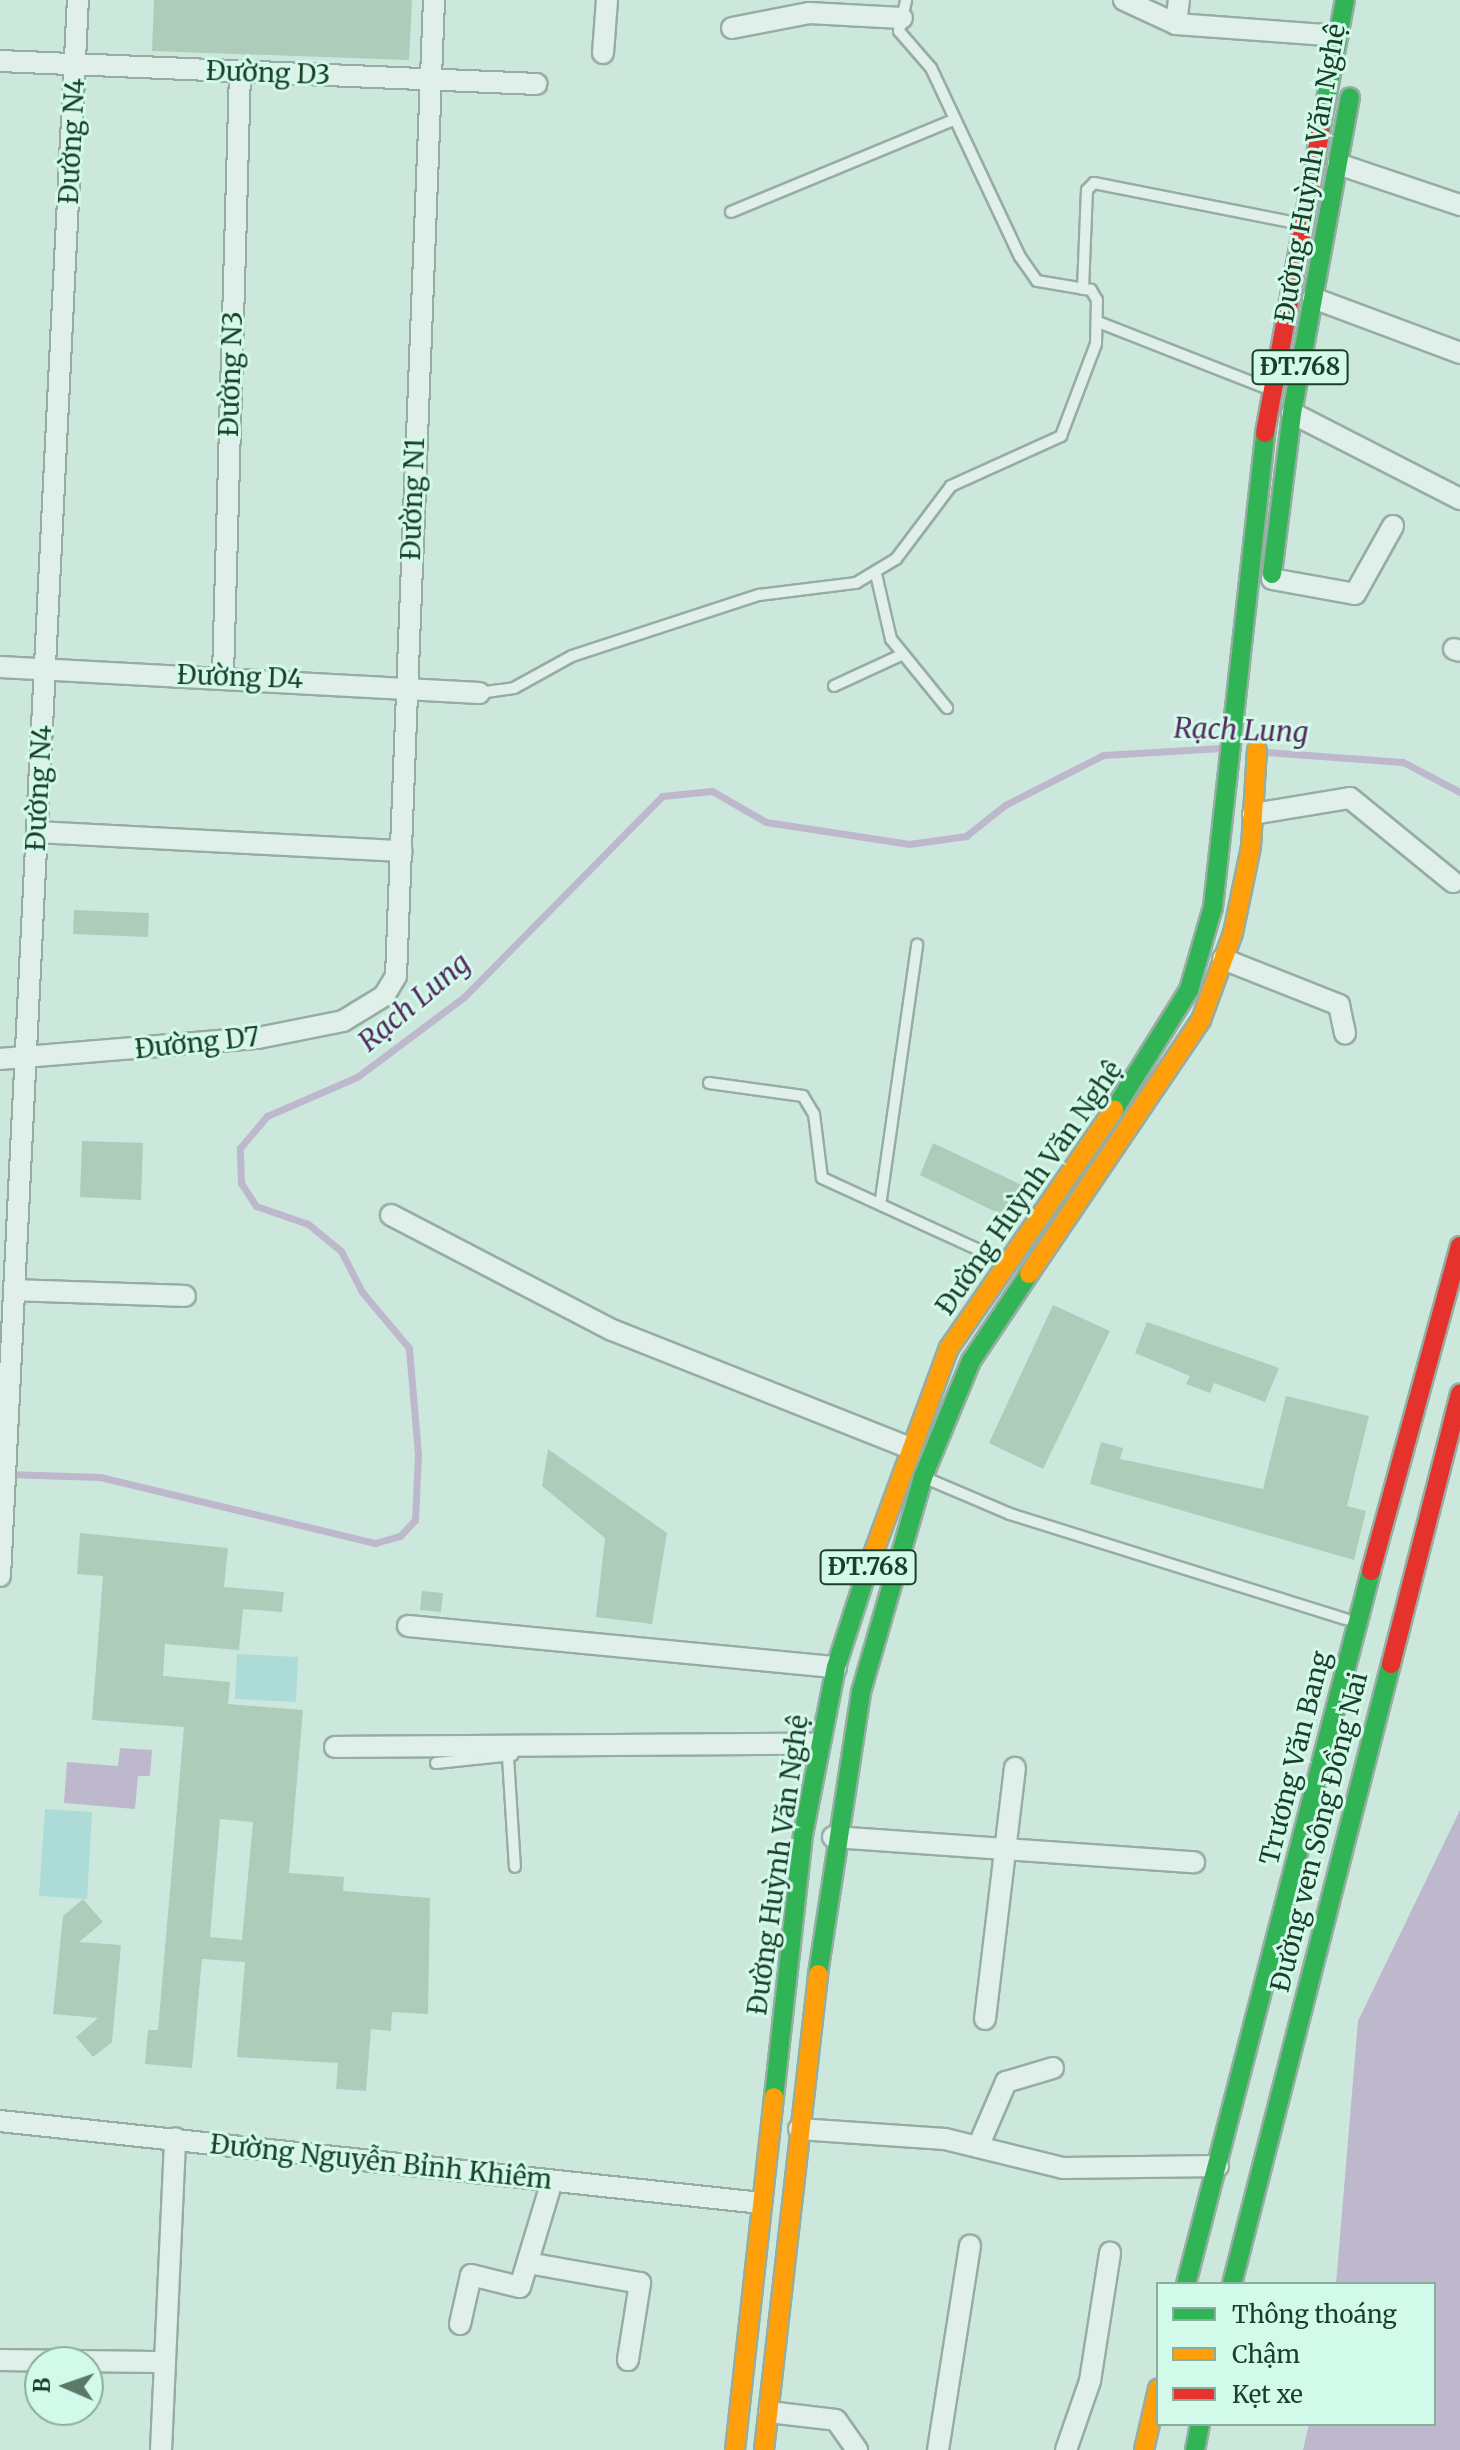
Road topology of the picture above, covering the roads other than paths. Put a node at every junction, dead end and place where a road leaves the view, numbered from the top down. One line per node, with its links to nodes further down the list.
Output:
1 (78, 0): 13 (street, Đường N4)
2 (434, 0): 16 (street, Đường N1)
3 (607, 0): 11 (street)
4 (1124, 0): 8 (street)
5 (1179, 0): 8 (street)
6 (1345, 0): 10 (main road, Đường Huỳnh Văn Nghệ / ĐT.768)
7 (904, 9): 9 (street); 18 (lane)
8 (1176, 24): 10 (street)
9 (732, 28)
10 (1338, 36): 22 (main road, Đường Huỳnh Văn Nghệ / ĐT.768)
11 (603, 53)
12 (0, 61): 13 (street, Đường D3)
13 (75, 65): 14 (street, Đường D3); 35 (street, Đường N4)
14 (240, 71): 16 (street, Đường D3); 36 (street, Đường N3)
15 (1354, 75): 19 (main road, Đường Huỳnh Văn Nghệ / ĐT.768)
16 (430, 79): 17 (street, Đường D3); 37 (street, Đường N1)
17 (537, 84)
18 (951, 121): 21 (lane); 23 (lane)
19 (1338, 164): 20 (street); 24 (main road, Đường Huỳnh Văn Nghệ / ĐT.768)
20 (1460, 205)
21 (731, 212)
22 (1302, 224): 23 (lane); 27 (main road, Đường Huỳnh Văn Nghệ / ĐT.768)
23 (1083, 289): 25 (lane)
24 (1313, 298): 26 (street); 28 (main road, Đường Huỳnh Văn Nghệ / ĐT.768)
25 (1098, 322): 27 (lane); 31 (lane)
26 (1460, 353)
27 (1270, 389): 56 (main road, Đường Huỳnh Văn Nghệ / ĐT.768)
28 (1292, 413): 29 (street); 32 (main road, Đường Huỳnh Văn Nghệ / ĐT.768)
29 (1460, 499)
30 (1393, 526): 32 (street)
31 (876, 574): 33 (lane); 39 (lane)
32 (1271, 586)
33 (901, 655): 38 (lane); 40 (lane)
34 (0, 667): 35 (street, Đường D4)
35 (45, 669): 36 (street, Đường D4); 43 (street, Đường N4)
36 (223, 676): 37 (street, Đường D4)
37 (405, 684): 39 (street, Đường D4); 44 (street, Đường N1)
38 (834, 686)
39 (479, 693)
40 (947, 708)
41 (1259, 729): 42 (main road, Đường Huỳnh Văn Nghệ / ĐT.768)
42 (1253, 814): 45 (street); 47 (main road, Đường Huỳnh Văn Nghệ / ĐT.768)
43 (37, 832): 44 (street); 51 (street, Đường N4)
44 (402, 851): 48 (street, Đường N1)
45 (1453, 882)
46 (917, 945): 53 (lane)
47 (1223, 959): 49 (street); 60 (main road, Đường Huỳnh Văn Nghệ / ĐT.768)
48 (384, 996): 51 (street, Đường D7)
49 (1345, 1033)
50 (0, 1059): 51 (street, Đường D7)
51 (26, 1060): 57 (street, Đường N4)
52 (709, 1083): 53 (lane)
53 (881, 1199): 56 (lane)
54 (391, 1215): 62 (street)
55 (1460, 1246): 85 (main road, Trương Văn Bang)
56 (1003, 1261): 59 (main road, Đường Huỳnh Văn Nghệ / ĐT.768)
57 (14, 1290): 58 (street); 64 (street, Đường N4)
58 (185, 1296)
59 (949, 1348): 60 (main road); 62 (main road, Đường Huỳnh Văn Nghệ / ĐT.768)
60 (971, 1361): 63 (main road, Đường Huỳnh Văn Nghệ / ĐT.768)
61 (1460, 1394): 93 (main road, Đường ven Sông Đồng Nai)
62 (907, 1447): 68 (main road, Đường Huỳnh Văn Nghệ / ĐT.768)
63 (923, 1477): 66 (lane); 75 (main road, Đường Huỳnh Văn Nghệ / ĐT.768)
64 (0, 1562): 65 (street, Đường N4)
65 (0, 1576)
66 (1346, 1619)
67 (408, 1626): 68 (street)
68 (836, 1667): 70 (main road, Đường Huỳnh Văn Nghệ / ĐT.768)
69 (540, 1744): 70 (street); 71 (street); 72 (lane)
70 (817, 1744): 87 (main road, Đường Huỳnh Văn Nghệ / ĐT.768)
71 (335, 1747)
72 (508, 1757): 73 (lane); 78 (lane)
73 (436, 1763)
74 (1015, 1768): 76 (street)
75 (833, 1837): 76 (street); 82 (main road, Đường Huỳnh Văn Nghệ / ĐT.768)
76 (1009, 1849): 77 (street); 79 (street)
77 (1194, 1862)
78 (515, 1867)
79 (985, 2019)
80 (1053, 2068): 84 (street)
81 (0, 2121): 83 (street, Đường Nguyễn Bỉnh Khiêm)
82 (799, 2129): 84 (street); 88 (main road, Đường Huỳnh Văn Nghệ / ĐT.768)
83 (175, 2138): 86 (street, Đường Nguyễn Bỉnh Khiêm); 97 (street)
84 (978, 2147): 85 (street)
85 (1218, 2166): 92 (main road, Trương Văn Bang)
86 (552, 2181): 87 (street, Đường Nguyễn Bỉnh Khiêm); 91 (street)
87 (761, 2203): 88 (main road); 102 (main road, Đường Huỳnh Văn Nghệ / ĐT.768)
88 (792, 2207): 99 (main road, Đường Huỳnh Văn Nghệ / ĐT.768)
89 (970, 2245): 105 (street)
90 (1110, 2253): 106 (street)
91 (528, 2263): 94 (street); 96 (street)
92 (1187, 2282)
93 (1233, 2282)
94 (460, 2324)
95 (0, 2360): 97 (street)
96 (628, 2360)
97 (165, 2362): 101 (street)
98 (1156, 2398): 107 (main road)
99 (769, 2412): 103 (main road, Đường Huỳnh Văn Nghệ / ĐT.768); 104 (street)
100 (1200, 2426): 108 (main road)
101 (161, 2450)
102 (735, 2450)
103 (764, 2450)
104 (857, 2450)
105 (938, 2450)
106 (1066, 2450)
107 (1144, 2450)
108 (1195, 2450)

